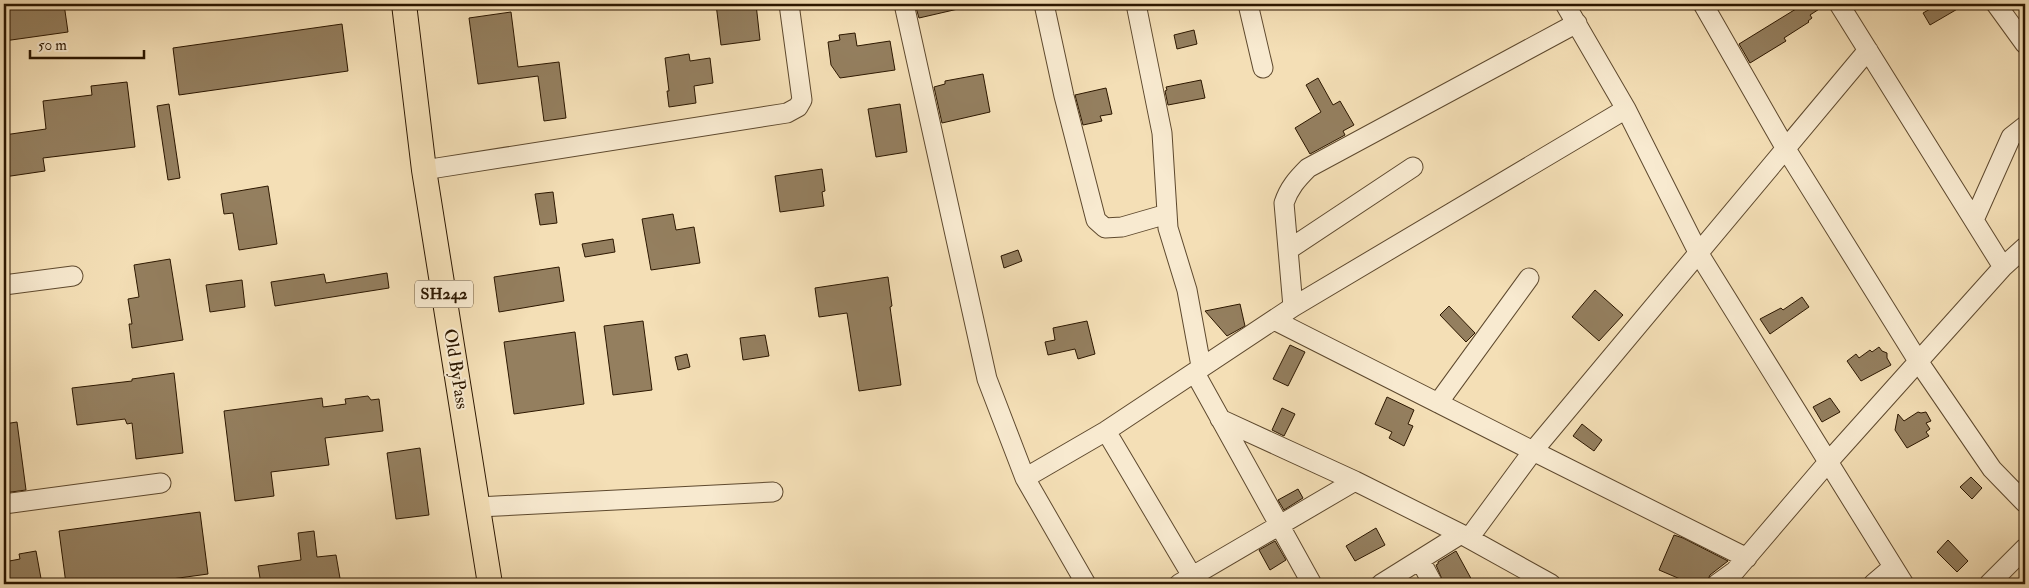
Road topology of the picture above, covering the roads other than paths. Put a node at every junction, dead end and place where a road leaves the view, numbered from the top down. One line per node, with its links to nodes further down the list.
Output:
1 (404, 4): 19 (main road, Old ByPass / SH242)
2 (789, 4): 19 (street)
3 (904, 4): 38 (street)
4 (1044, 4): 20 (street)
5 (1136, 4): 20 (street)
6 (1248, 4): 14 (street)
7 (1565, 4): 11 (street)
8 (1703, 4): 17 (street)
9 (1839, 4): 13 (street)
10 (1996, 4): 12 (street)
11 (1576, 23): 15 (street); 23 (street)
12 (2025, 44)
13 (1868, 50): 17 (street); 21 (street)
14 (1263, 68)
15 (1626, 109): 24 (street); 29 (street)
16 (2025, 126): 21 (street)
17 (1786, 149): 24 (street); 31 (street)
18 (1413, 167): 23 (street)
19 (424, 170): 44 (main road, Old ByPass / SH242)
20 (1167, 214): 32 (street)
21 (1974, 220): 25 (street)
22 (2025, 247): 25 (street)
23 (1288, 250): 29 (street)
24 (1699, 254): 36 (street); 37 (street)
25 (2003, 267): 31 (street)
26 (73, 276): 28 (street)
27 (1529, 278): 33 (street)
28 (4, 285)
29 (1293, 307): 30 (street)
30 (1274, 320): 32 (street); 33 (street)
31 (1918, 361): 37 (street); 42 (street)
32 (1198, 370): 34 (street); 35 (street)
33 (1438, 403): 36 (street)
34 (1220, 419): 39 (street); 45 (street)
35 (1106, 431): 38 (street); 51 (street)
36 (1533, 451): 46 (street); 48 (street)
37 (1829, 461): 48 (street); 50 (street)
38 (1025, 478): 53 (street)
39 (1355, 481): 45 (street); 46 (street)
40 (161, 483): 43 (street)
41 (773, 492): 44 (street)
42 (2025, 503)
43 (4, 504)
44 (478, 506): 52 (main road, Old ByPass / SH242)
45 (1279, 525): 51 (street); 54 (street)
46 (1465, 536): 49 (street); 57 (street)
47 (2025, 548): 61 (street)
48 (1747, 558): 58 (street)
49 (1420, 560): 55 (street); 56 (street)
50 (1894, 567): 59 (street); 60 (street)
51 (1186, 580)
52 (490, 584)
53 (1086, 584)
54 (1312, 584)
55 (1381, 584)
56 (1434, 584)
57 (1551, 584)
58 (1718, 584)
59 (1872, 584)
60 (1904, 584)
61 (1988, 584)

